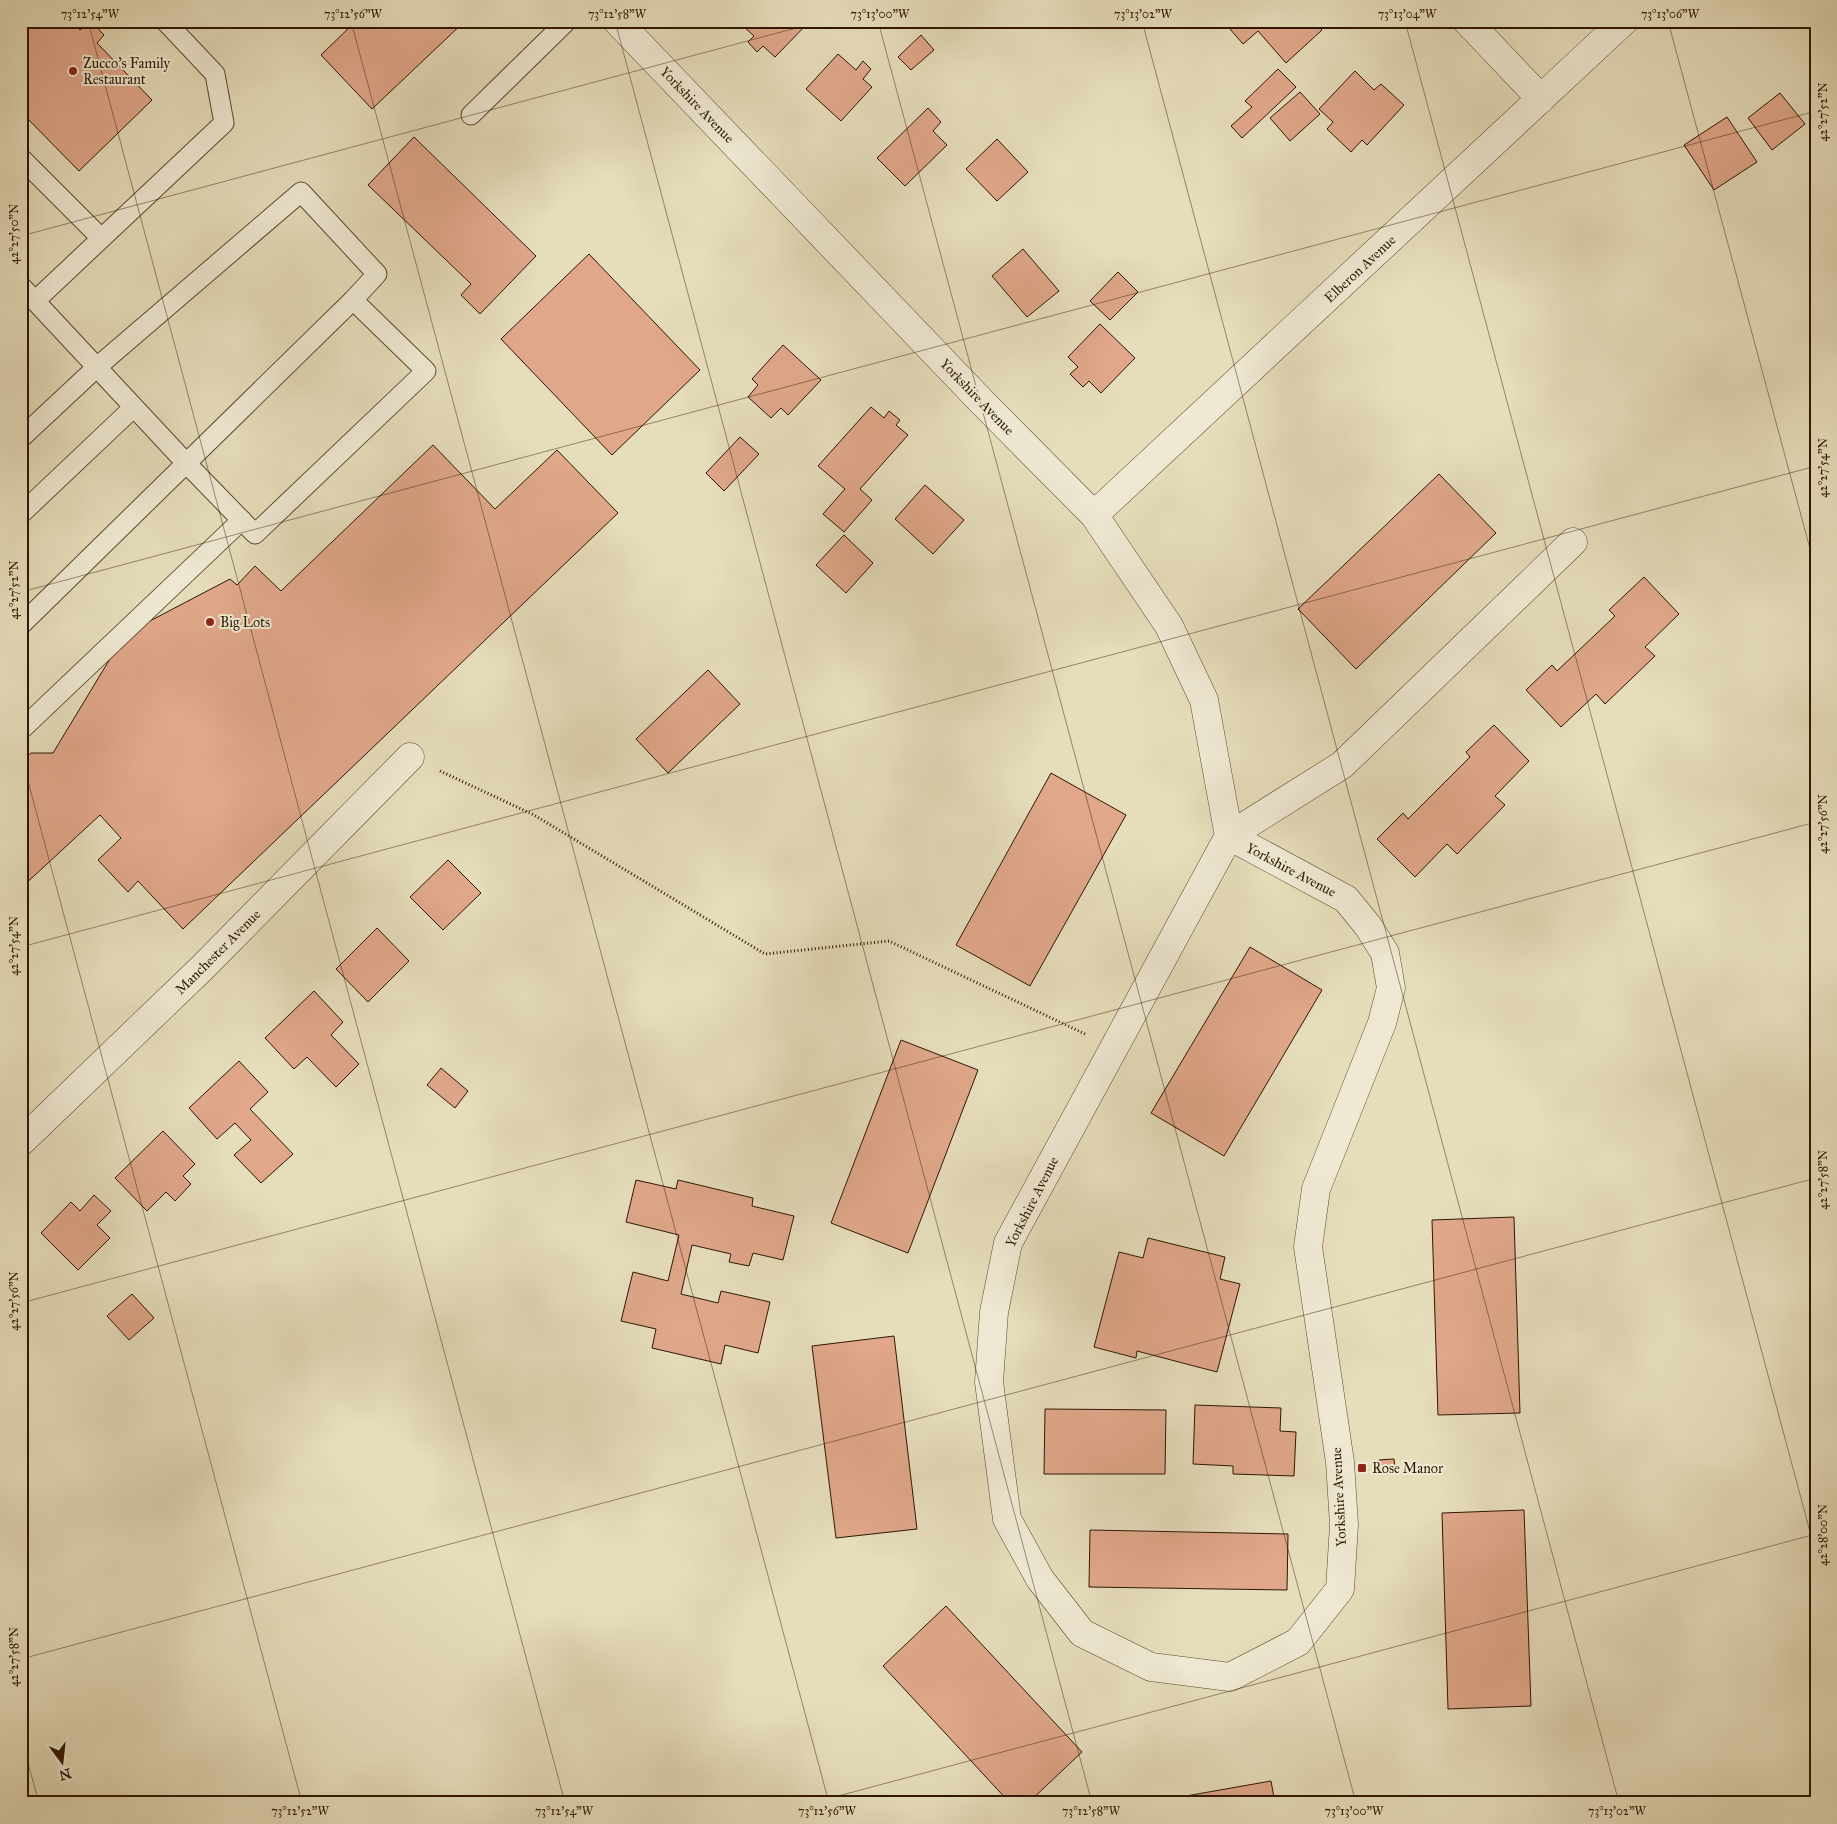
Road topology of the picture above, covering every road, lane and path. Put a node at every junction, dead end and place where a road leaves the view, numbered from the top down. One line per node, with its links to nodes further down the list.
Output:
1 (165, 21): 9 (lane)
2 (567, 21): 7 (lane)
3 (617, 21): 18 (street, Yorkshire Avenue)
4 (1467, 21): 6 (street)
5 (1624, 21): 6 (street, Elberon Avenue)
6 (1541, 100): 18 (street, Elberon Avenue)
7 (471, 115)
8 (21, 158): 9 (lane)
9 (101, 238): 12 (lane)
10 (21, 286): 12 (lane)
11 (353, 300): 13 (lane); 16 (lane); 19 (lane)
12 (35, 301): 13 (lane)
13 (97, 367): 14 (lane); 15 (lane)
14 (134, 407): 16 (lane); 17 (lane)
15 (21, 438)
16 (187, 464): 19 (lane); 21 (lane)
17 (21, 514)
18 (1094, 515): 24 (street, Yorkshire Avenue)
19 (242, 520): 22 (lane)
20 (1573, 542): 24 (street)
21 (21, 625)
22 (21, 730)
23 (410, 757): 25 (path); 26 (street, Manchester Avenue)
24 (1229, 836): 25 (street, Yorkshire Avenue); 25 (street, Yorkshire Avenue)
25 (1114, 1048)
26 (21, 1142)

